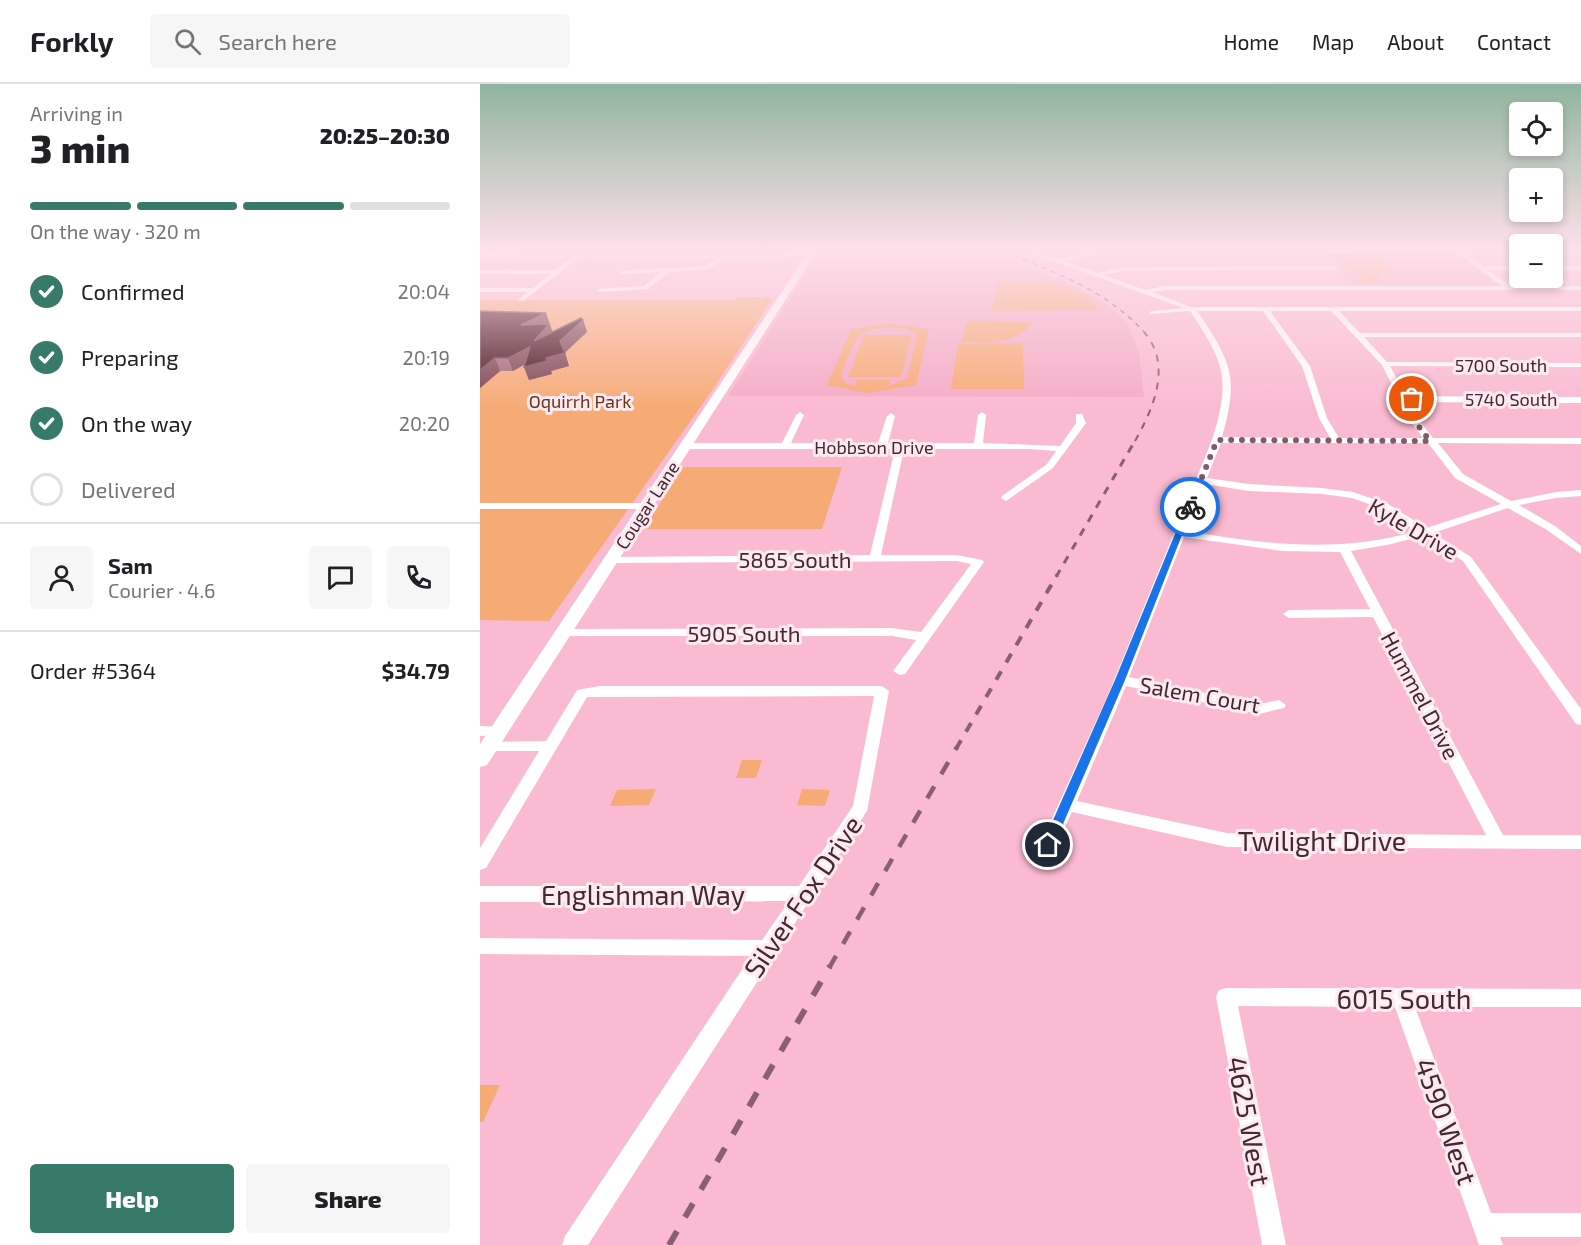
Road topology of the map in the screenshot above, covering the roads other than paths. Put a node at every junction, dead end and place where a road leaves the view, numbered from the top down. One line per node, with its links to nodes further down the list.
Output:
1 (777, 303): 24 (main road, Cougar Lane)
2 (1176, 303): 4 (street)
3 (1451, 303): 7 (street)
4 (1192, 309): 5 (street); 9 (street); 20 (street)
5 (1265, 309): 6 (street); 21 (street)
6 (1333, 309): 7 (street); 10 (street)
7 (1458, 309): 8 (street)
8 (1581, 309)
9 (1151, 313)
10 (1358, 335): 11 (street); 12 (street)
11 (1581, 335)
12 (1385, 364): 13 (street, 5700 South); 14 (street)
13 (1581, 365)
14 (1404, 399): 15 (street, 5740 South); 22 (street)
15 (1581, 400)
16 (800, 415): 27 (street)
17 (891, 416): 25 (street)
18 (982, 416): 26 (street)
19 (1079, 416): 29 (street)
20 (1217, 440): 21 (street); 30 (street)
21 (1336, 440): 22 (street)
22 (1430, 441): 23 (street); 35 (street)
23 (1581, 441)
24 (686, 446): 27 (street, Hobbson Drive); 34 (main road, Cougar Lane)
25 (882, 446): 27 (street, Hobbson Drive); 28 (street, Hobbson Drive)
26 (978, 446): 28 (street, Hobbson Drive); 29 (street, Hobbson Drive)
27 (786, 447)
28 (900, 447): 40 (street)
29 (1063, 449): 32 (street)
30 (1201, 480): 36 (street); 37 (street, Kyle Drive)
31 (1581, 494): 35 (street)
32 (1005, 498)
33 (480, 506): 34 (street)
34 (646, 506): 41 (main road, Cougar Lane)
35 (1509, 506): 37 (street); 39 (street)
36 (1179, 532): 38 (street); 47 (street)
37 (1425, 533): 38 (street); 49 (street, Kyle Drive)
38 (1344, 549): 42 (street, Hummel Drive)
39 (1580, 550)
40 (874, 558): 41 (street, 5865 South); 45 (street, 5865 South)
41 (611, 560): 44 (main road, Cougar Lane)
42 (1378, 613): 43 (street); 53 (street, Hummel Drive)
43 (1289, 614)
44 (563, 633): 45 (street, 5905 South); 50 (main road, Cougar Lane)
45 (925, 637): 46 (street)
46 (900, 671)
47 (1120, 680): 48 (street, Salem Court); 52 (street)
48 (1280, 705)
49 (1581, 720)
50 (487, 742): 51 (street)
51 (549, 746): 56 (street); 57 (street, Silver Fox Drive)
52 (1068, 805): 53 (street, Twilight Drive); 55 (street)
53 (1498, 842): 54 (street, Twilight Drive)
54 (1581, 842)
55 (1048, 845)
56 (480, 863)
57 (806, 893): 58 (street, Englishman Way); 60 (street, Silver Fox Drive)
58 (480, 894)
59 (480, 946): 60 (street)
60 (767, 948): 66 (street, Silver Fox Drive)
61 (1226, 997): 62 (street, 6015 South); 67 (street, 4625 West)
62 (1402, 998): 63 (street, 6015 South); 65 (street, 4590 West)
63 (1581, 998)
64 (1581, 1225): 65 (street)
65 (1488, 1235)
66 (574, 1245)
67 (1274, 1245)

